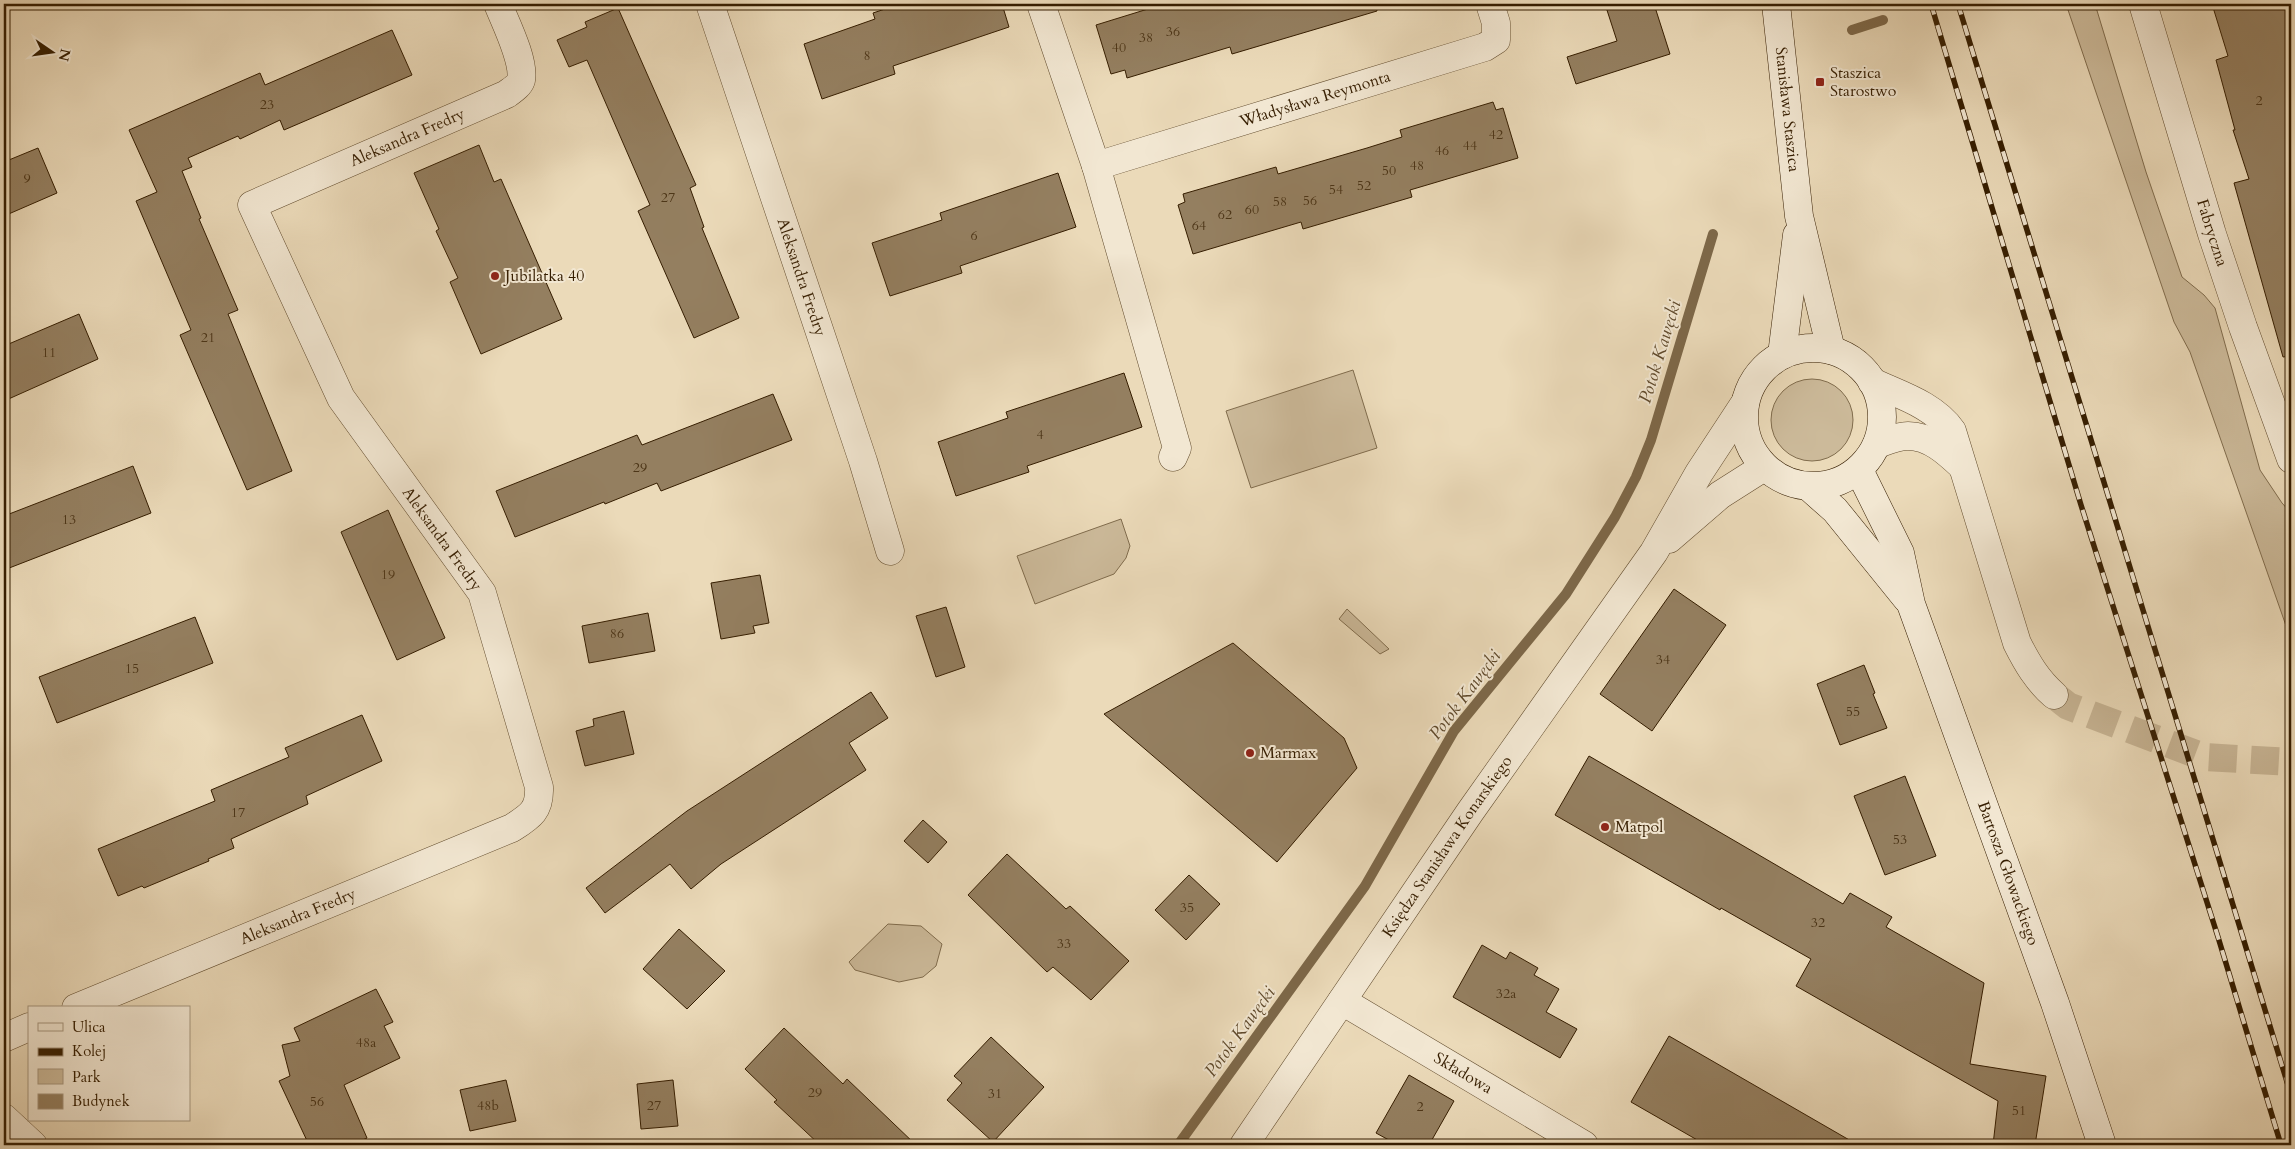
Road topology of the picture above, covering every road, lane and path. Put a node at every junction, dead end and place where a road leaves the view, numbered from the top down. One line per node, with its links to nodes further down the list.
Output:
1 (498, 4): 25 (street, Aleksandra Fredry)
2 (710, 4): 20 (street, Aleksandra Fredry)
3 (1041, 4): 7 (street)
4 (1490, 4): 7 (street, Władysława Reymonta)
5 (1776, 4): 8 (street, Stanisława Staszica)
6 (2143, 4): 15 (street, Fabryczna)
7 (1096, 166): 14 (street)
8 (1800, 216): 9 (street, Stanisława Staszica); 10 (street, Stanisława Staszica)
9 (1831, 350): 10 (street); 11 (street)
10 (1782, 355): 12 (street)
11 (1872, 382): 13 (street); 16 (street)
12 (1744, 403): 17 (street); 21 (street, Księdza Stanisława Konarskiego)
13 (1877, 444): 16 (street); 18 (street)
14 (1173, 457)
15 (2291, 459)
16 (1962, 466): 23 (street)
17 (1764, 467): 19 (street); 21 (street, Księdza Stanisława Konarskiego)
18 (1858, 470): 19 (street); 22 (street, Bartosza Głowackiego)
19 (1809, 487): 22 (street, Bartosza Głowackiego)
20 (890, 551)
21 (1654, 552): 24 (street, Księdza Stanisława Konarskiego)
22 (1911, 604): 32 (street, Bartosza Głowackiego)
23 (2054, 695)
24 (1342, 1001): 30 (street, Księdza Stanisława Konarskiego); 31 (street, Składowa)
25 (81, 1006)
26 (28, 1027): 27 (street)
27 (4, 1038)
28 (4, 1118): 29 (street)
29 (33, 1145)
30 (1244, 1145)
31 (1584, 1145)
32 (2102, 1145)

